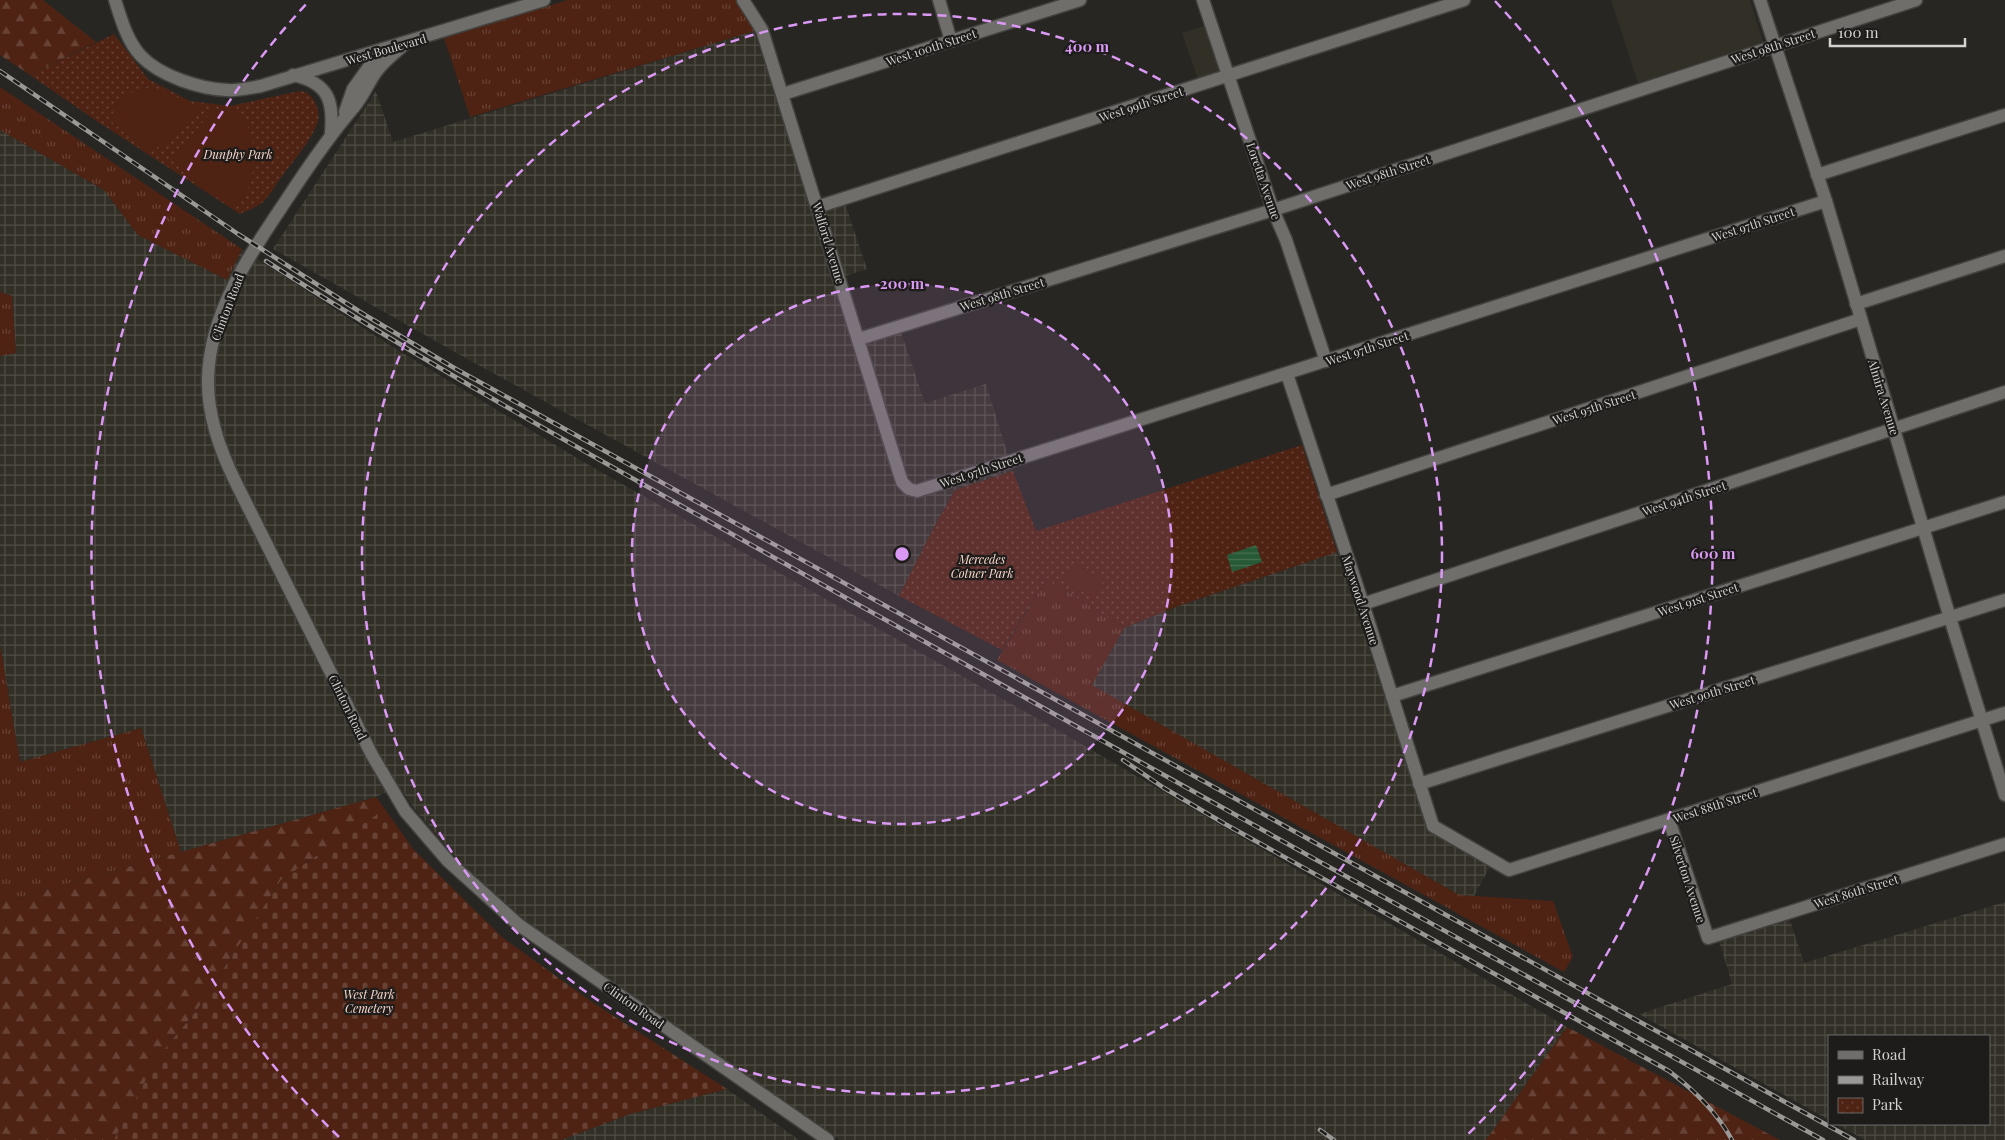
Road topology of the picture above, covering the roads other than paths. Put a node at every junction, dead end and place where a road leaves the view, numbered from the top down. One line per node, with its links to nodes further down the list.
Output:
1 (115, 0): 15 (street, West Boulevard)
2 (544, 0): 11 (street, West Boulevard)
3 (743, 0): 17 (street, Walford Avenue)
4 (939, 0): 10 (street)
5 (1078, 0): 10 (street, West 100th Street)
6 (1203, 0): 16 (street, Loretta Avenue)
7 (1464, 0): 16 (street, West 99th Street)
8 (1760, 0): 12 (street, Almira Avenue)
9 (1916, 0): 12 (street, West 98th Street)
10 (951, 41): 17 (street, West 100th Street)
11 (406, 43): 13 (street, West Boulevard); 14 (street, Clinton Road)
12 (1775, 46): 20 (street, Almira Avenue); 23 (street, West 98th Street)
13 (381, 50): 14 (street, Clinton Road); 15 (street, West Boulevard)
14 (373, 67): 19 (street, Clinton Road)
15 (294, 76): 19 (street)
16 (1229, 76): 22 (street, West 99th Street); 23 (street, Loretta Avenue)
17 (783, 94): 22 (street, Walford Avenue)
18 (2005, 114): 20 (street)
19 (331, 133): 48 (street, Clinton Road)
20 (1817, 175): 21 (street, Almira Avenue)
21 (1826, 201): 25 (street, Almira Avenue); 28 (street, West 97th Street)
22 (817, 207): 27 (street, Walford Avenue)
23 (1273, 210): 27 (street, West 98th Street); 28 (street, Loretta Avenue)
24 (2005, 256): 25 (street)
25 (1856, 304): 26 (street, Almira Avenue)
26 (1861, 320): 31 (street, Almira Avenue); 33 (street, West 95th Street)
27 (859, 339): 32 (street, Walford Avenue)
28 (1326, 361): 29 (street, West 97th Street)
29 (1287, 374): 32 (street, West 97th Street); 33 (street, Maywood Avenue)
30 (2005, 392): 31 (street, West 94th Street)
31 (1893, 429): 35 (street, Almira Avenue); 37 (street, West 94th Street)
32 (908, 489)
33 (1326, 495): 37 (street, Maywood Avenue)
34 (2005, 502): 35 (street, West 91st Street)
35 (1924, 528): 38 (street, Almira Avenue); 39 (street, West 91st Street)
36 (2005, 600): 38 (street, West 90th Street)
37 (1363, 604): 39 (street, Maywood Avenue)
38 (1950, 618): 41 (street, Almira Avenue); 42 (street, West 90th Street)
39 (1392, 696): 42 (street, Maywood Avenue)
40 (2005, 713): 41 (street, West 88th Street)
41 (1982, 721): 43 (street, Almira Avenue); 44 (street, West 88th Street)
42 (1419, 784): 45 (street, Maywood Avenue)
43 (2005, 795)
44 (1669, 820): 45 (street, West 88th Street); 47 (street, Silverton Avenue)
45 (1433, 826)
46 (2005, 844): 47 (street, West 86th Street)
47 (1708, 938)
48 (828, 1140)

